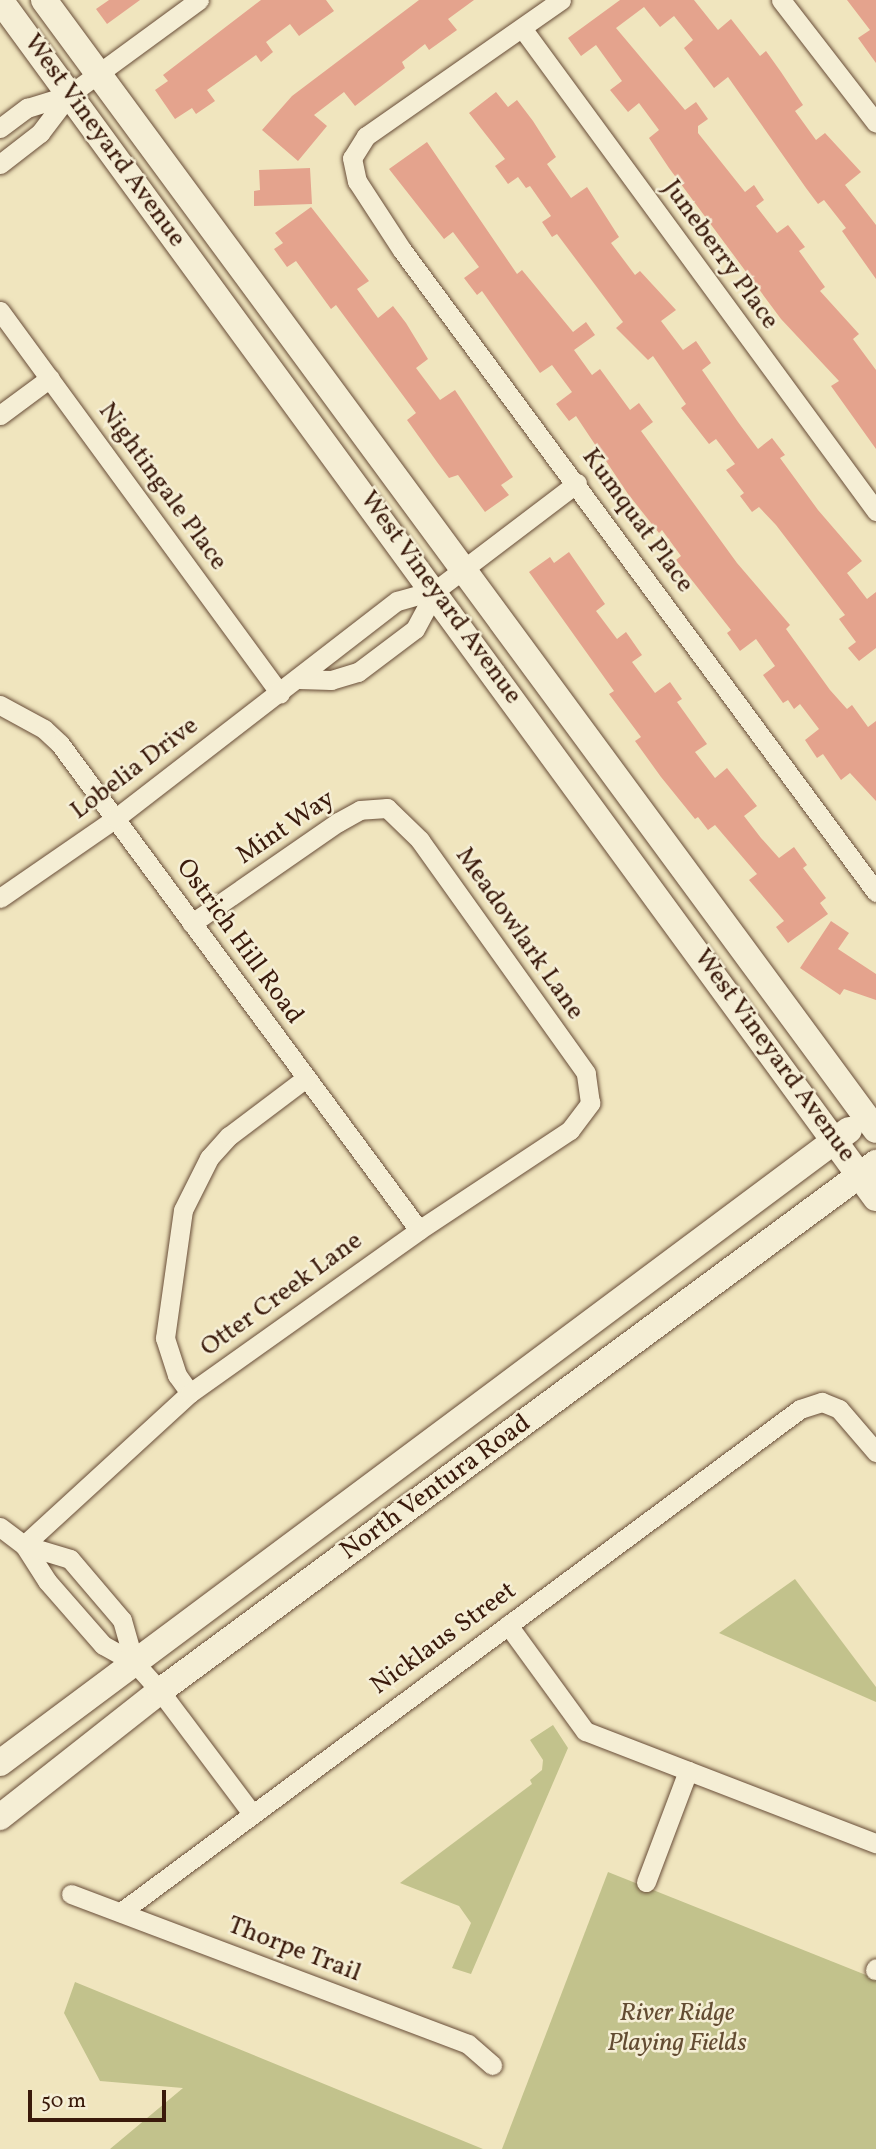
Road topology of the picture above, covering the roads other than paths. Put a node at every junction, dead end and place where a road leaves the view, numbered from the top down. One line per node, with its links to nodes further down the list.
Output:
1 (44, 0): 7 (main road, West Vineyard Avenue)
2 (199, 0): 7 (street)
3 (561, 0): 6 (street)
4 (781, 0): 9 (street)
5 (0, 1): 8 (main road, West Vineyard Avenue)
6 (522, 29): 15 (street, Kumquat Place); 16 (street, Juneberry Place)
7 (98, 74): 8 (street); 17 (main road, West Vineyard Avenue)
8 (69, 95): 10 (street); 11 (street); 18 (main road, West Vineyard Avenue)
9 (876, 124)
10 (0, 128)
11 (0, 164)
12 (0, 311): 13 (street, Nightingale Place)
13 (50, 378): 14 (street); 20 (street, Nightingale Place)
14 (0, 415)
15 (577, 484): 17 (street, Lobelia Drive); 24 (street, Kumquat Place)
16 (876, 511)
17 (464, 569): 18 (street, Lobelia Drive); 29 (main road, West Vineyard Avenue)
18 (436, 590): 19 (street, Lobelia Drive); 19 (street, Lobelia Drive); 30 (main road, West Vineyard Avenue)
19 (299, 679): 20 (street, Lobelia Drive)
20 (280, 694): 23 (street, Lobelia Drive)
21 (0, 705): 23 (street, Ostrich Hill Road)
22 (378, 807): 26 (street, Mint Way); 28 (street, Meadowlark Lane)
23 (116, 818): 25 (street, Lobelia Drive); 26 (street, Ostrich Hill Road)
24 (876, 892)
25 (0, 898)
26 (192, 923): 27 (street, Ostrich Hill Road)
27 (306, 1078): 33 (street, Ostrich Hill Road); 34 (street)
28 (587, 1109): 33 (street, Otter Creek Lane)
29 (873, 1119): 30 (main road, North Ventura Road)
30 (836, 1139): 31 (main road, West Vineyard Avenue); 39 (main road, North Ventura Road)
31 (868, 1169): 32 (main road, West Vineyard Avenue); 40 (main road, North Ventura Road)
32 (876, 1198)
33 (419, 1230): 34 (street, Otter Creek Lane)
34 (190, 1393): 37 (street, Otter Creek Lane)
35 (876, 1452): 38 (street, Nicklaus Street)
36 (0, 1527): 37 (street)
37 (23, 1545): 39 (street); 39 (street)
38 (508, 1625): 42 (street); 43 (street, Nicklaus Street)
39 (134, 1662): 40 (street); 41 (main road, North Ventura Road)
40 (160, 1692): 43 (street); 44 (main road, North Ventura Road)
41 (0, 1763)
42 (688, 1771): 45 (street); 46 (street)
43 (251, 1812): 48 (street, Nicklaus Street)
44 (0, 1817)
45 (876, 1843)
46 (646, 1882)
47 (71, 1894): 48 (street, Thorpe Trail)
48 (121, 1912): 49 (street, Thorpe Trail)
49 (492, 2065)

